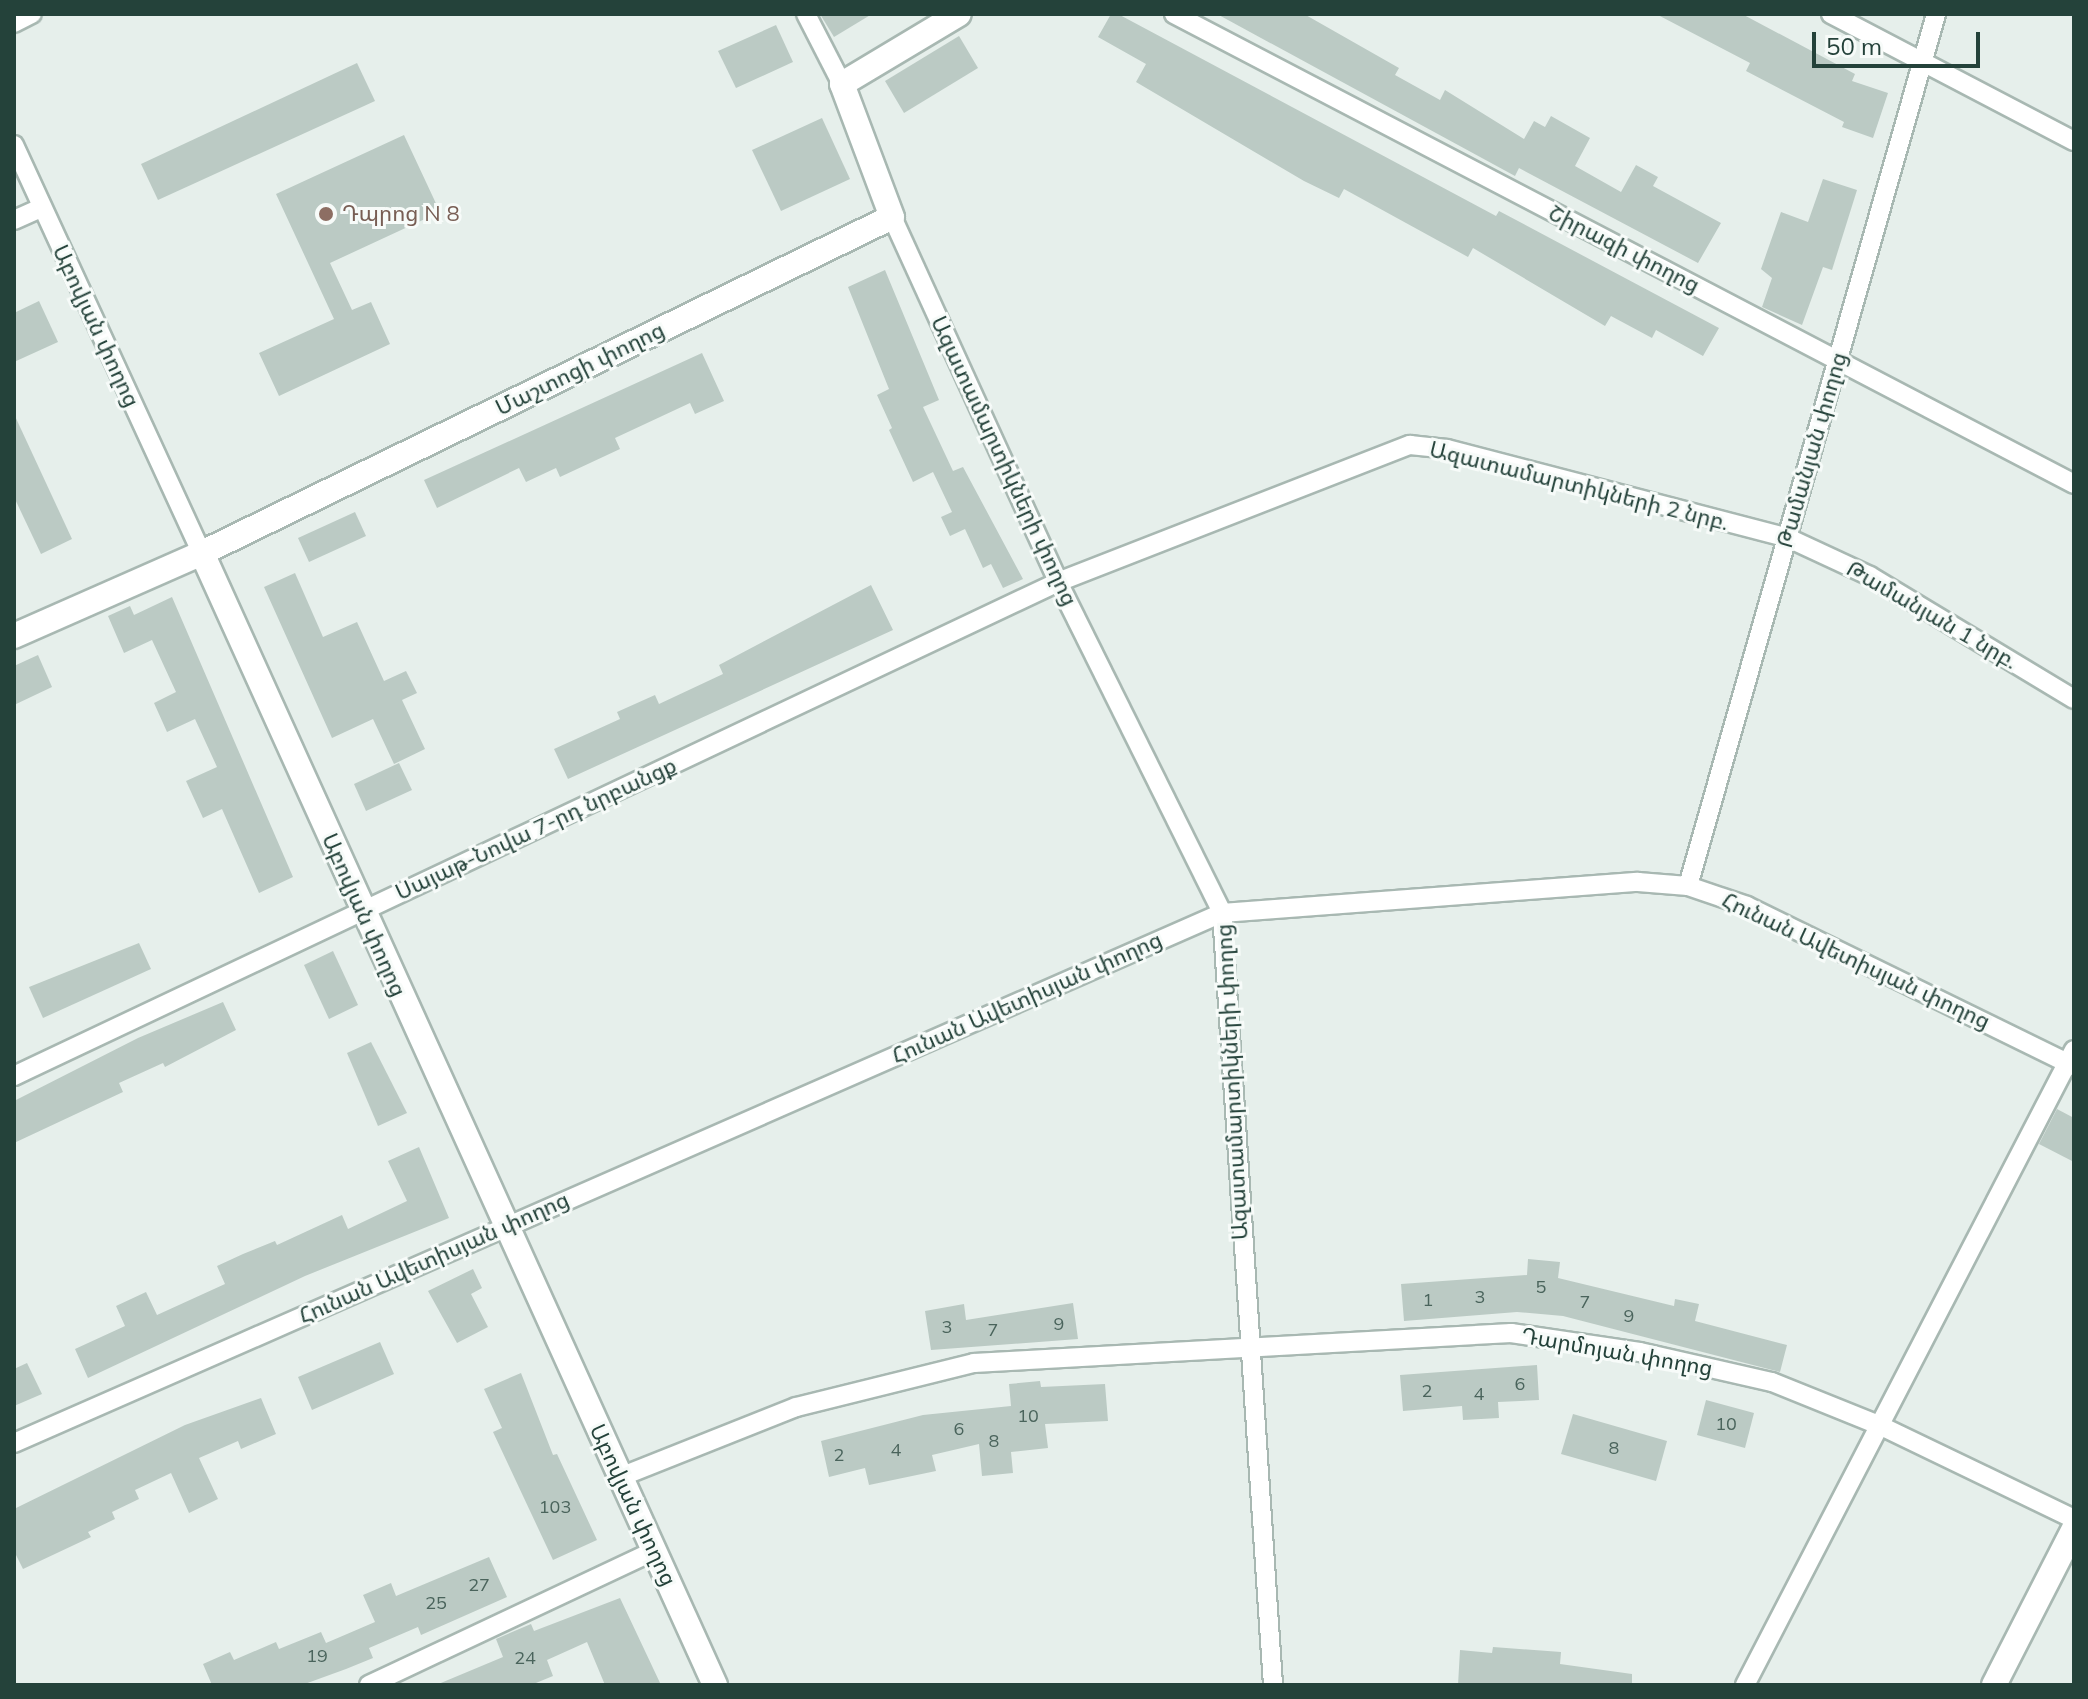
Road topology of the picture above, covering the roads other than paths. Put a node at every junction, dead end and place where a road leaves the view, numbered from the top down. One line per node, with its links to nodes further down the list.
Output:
1 (32, 14): 7 (street)
2 (806, 14): 9 (street)
3 (959, 14): 9 (main road)
4 (1174, 14): 15 (street, Շիրազի փողոց)
5 (1831, 14): 8 (street)
6 (1936, 14): 8 (street, Թամանյան փողոց)
7 (14, 23)
8 (1922, 63): 10 (street); 15 (street, Թամանյան փողոց)
9 (842, 84): 13 (main road)
10 (2074, 141)
11 (14, 145): 12 (street, Աբովյան փողոց)
12 (41, 208): 14 (street); 18 (street, Աբովյան փողոց)
13 (892, 217): 18 (main road, Մաշտոցի փողոց); 19 (street, Ազատամարտիկների փողոց)
14 (14, 220)
15 (1837, 360): 16 (street, Շիրազի փողոց); 17 (street, Թամանյան փողոց)
16 (2074, 484)
17 (1788, 538): 19 (street, Ազատամարտիկների 2 նրբ.); 21 (street, Թամանյան 1 նրբ.); 22 (street, Թամանյան փողոց)
18 (202, 553): 20 (main road, Մաշտոցի փողոց); 23 (main road, Աբովյան փողոց)
19 (1058, 582): 23 (street, Սայաթ-Նովա 7-րդ նրբանցք); 24 (street, Ազատամարտիկների փողոց)
20 (14, 636)
21 (2074, 699)
22 (1688, 886): 24 (street, Հունան Ավետիսյան փողոց); 25 (street, Հունան Ավետիսյան փողոց)
23 (362, 912): 26 (street, Սայաթ-Նովա 7-րդ նրբանցք); 27 (main road, Աբովյան փողոց)
24 (1222, 913): 27 (street, Հունան Ավետիսյան փողոց); 28 (street, Ազատամարտիկների փողոց)
25 (2072, 1060): 29 (street)
26 (14, 1076)
27 (505, 1226): 30 (street, Հունան Ավետիսյան փողոց); 31 (main road, Աբովյան փողոց)
28 (1248, 1346): 29 (street, Դարմոյան փողոց); 31 (street, Դարմոյան փողոց); 37 (street, Ազատամարտիկների փողոց)
29 (1881, 1426): 32 (street, Դարմոյան փողոց); 38 (street)
30 (14, 1443)
31 (620, 1477): 34 (main road, Աբովյան փողոց)
32 (2074, 1519)
33 (2074, 1529): 39 (main road)
34 (654, 1551): 35 (street); 36 (main road, Աբովյան փողոց)
35 (369, 1685)
36 (715, 1685)
37 (1273, 1685)
38 (1745, 1685)
39 (1994, 1685)

